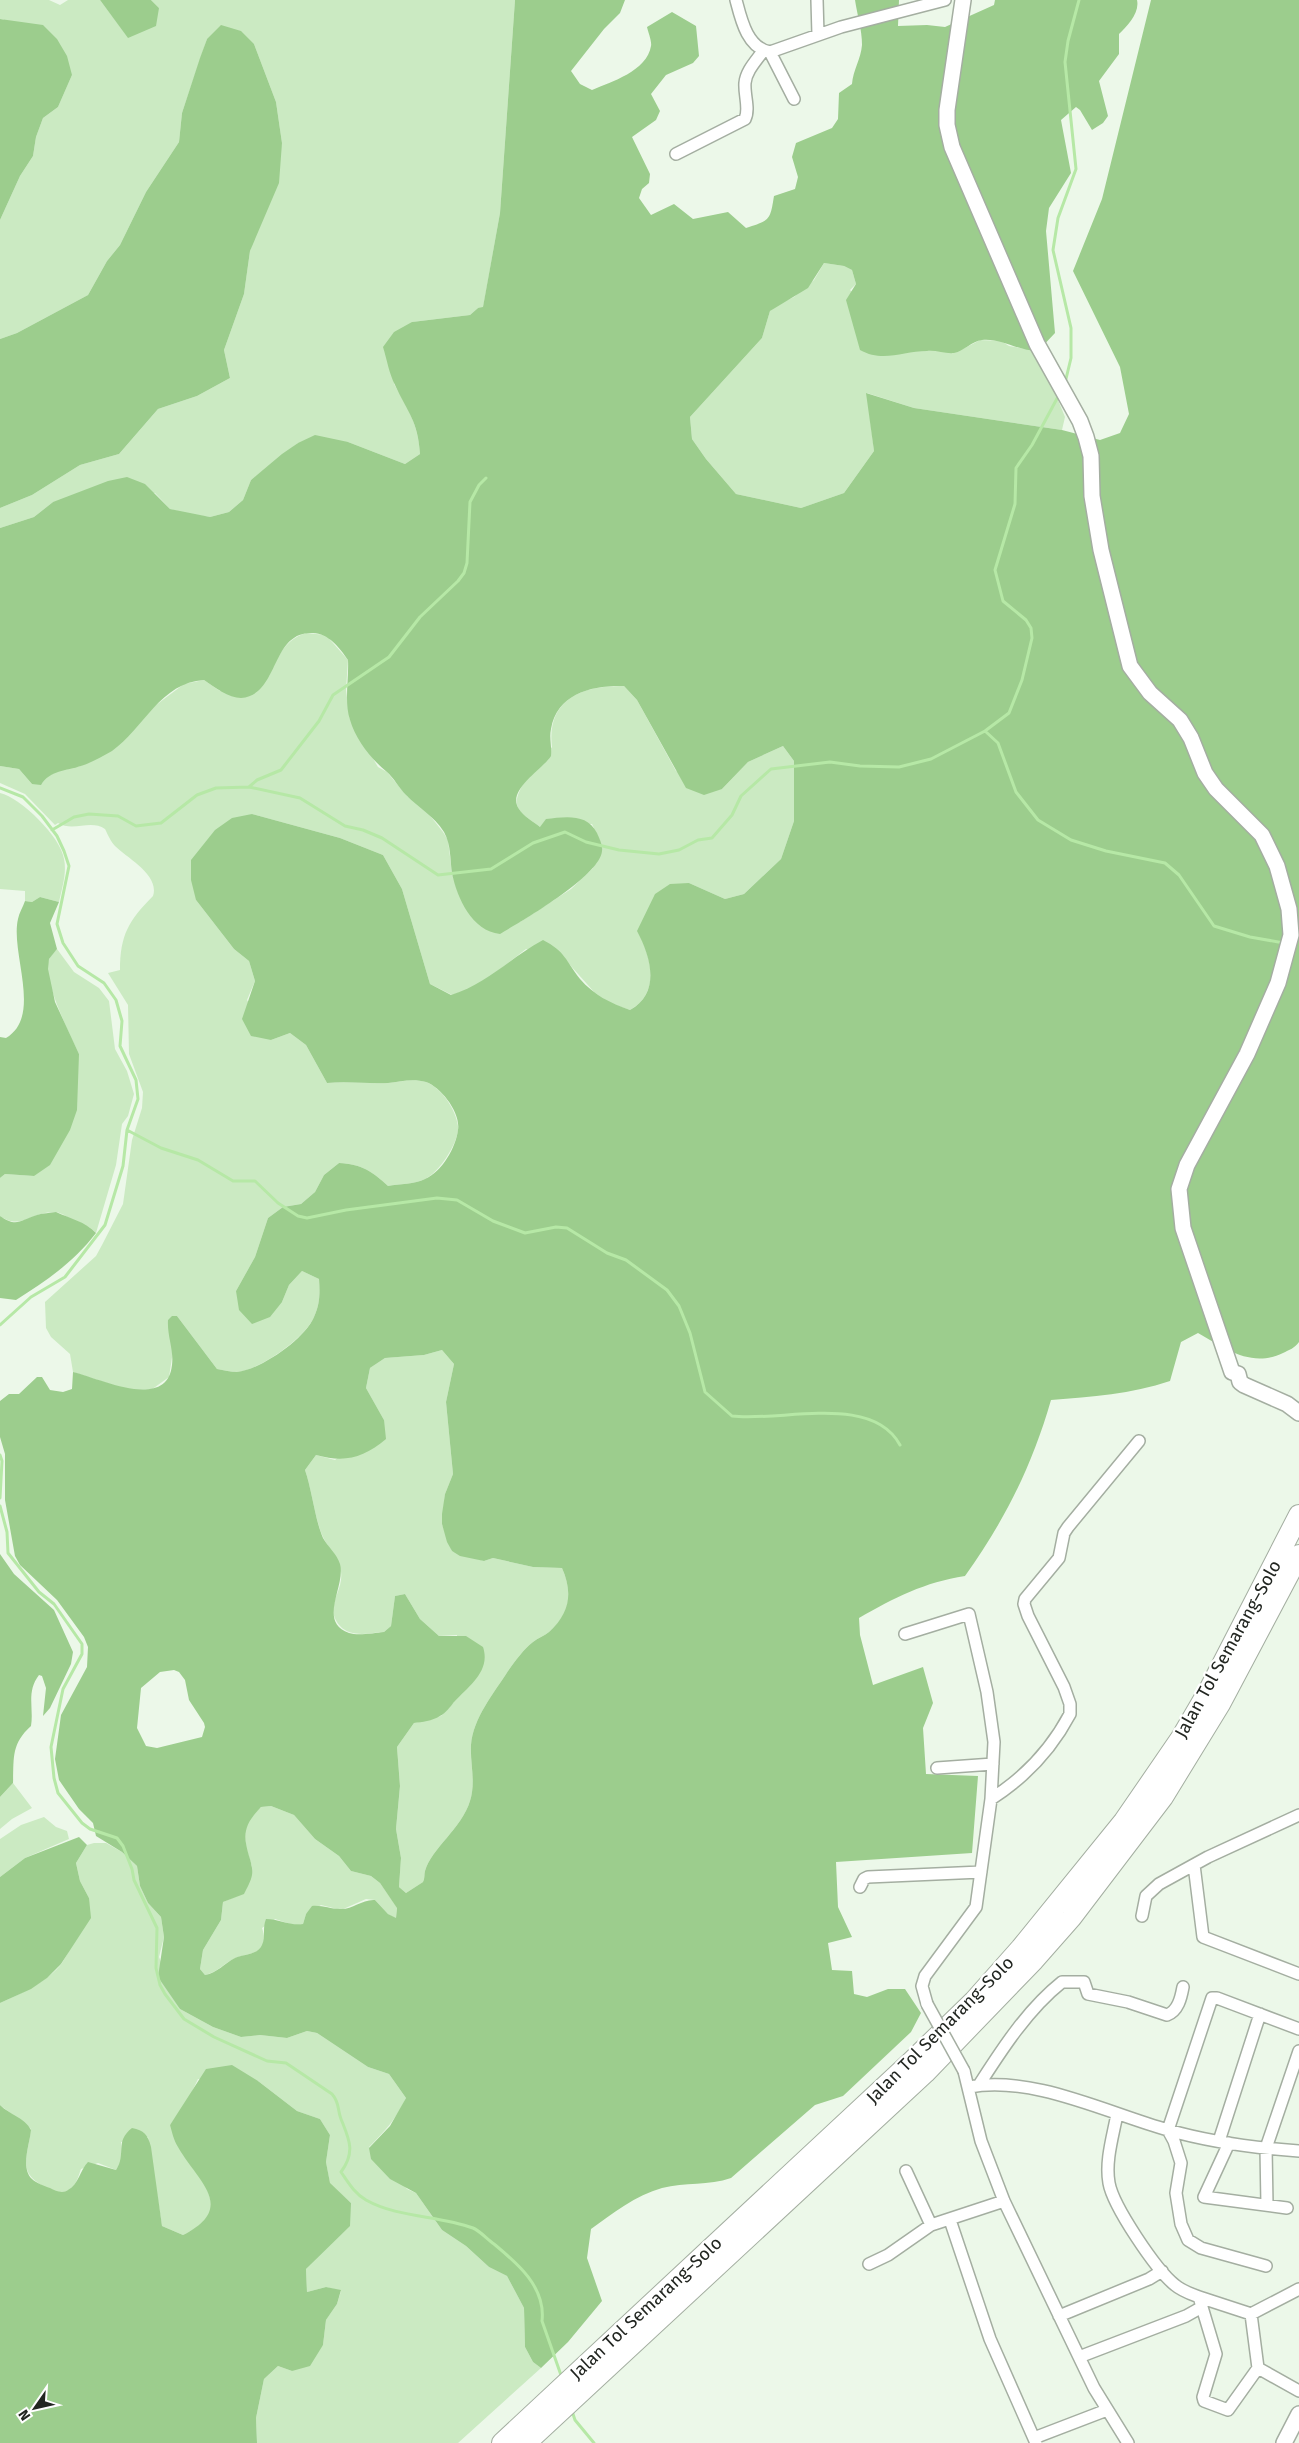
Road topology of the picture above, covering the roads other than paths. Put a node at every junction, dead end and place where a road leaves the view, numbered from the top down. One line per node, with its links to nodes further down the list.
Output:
1 (736, 0): 6 (street)
2 (817, 0): 5 (street)
3 (945, 0): 5 (street)
4 (962, 0): 9 (street)
5 (818, 35): 6 (street)
6 (766, 52): 7 (street); 8 (street)
7 (794, 98)
8 (676, 154)
9 (1295, 1406)
10 (1139, 1441): 16 (street)
11 (1299, 1515): 42 (highway, Jalan Tol Semarang–Solo)
12 (1299, 1555): 42 (highway, Jalan Tol Semarang–Solo)
13 (905, 1634): 14 (street)
14 (993, 1764): 15 (street); 16 (street)
15 (937, 1768)
16 (991, 1799): 19 (street)
17 (1299, 1814): 18 (street)
18 (1194, 1865): 21 (street); 22 (street)
19 (981, 1872): 20 (street); 27 (street, bridge)
20 (860, 1887)
21 (1142, 1916)
22 (1299, 1974)
23 (1183, 1987): 27 (street)
24 (1260, 2014): 25 (street); 29 (street); 30 (street)
25 (1299, 2029)
26 (1299, 2051): 31 (street)
27 (974, 2086): 28 (street); 34 (street)
28 (1117, 2114): 29 (street); 41 (street)
29 (1168, 2130): 30 (street); 40 (street)
30 (1224, 2142): 31 (street); 35 (street)
31 (1266, 2148): 32 (street); 35 (street)
32 (1299, 2151)
33 (906, 2171): 38 (street)
34 (1004, 2201): 37 (street); 46 (street)
35 (1267, 2205): 36 (street)
36 (1287, 2208)
37 (950, 2220): 38 (street); 52 (street)
38 (931, 2225): 39 (street)
39 (869, 2264)
40 (1266, 2266)
41 (1162, 2272): 44 (street); 46 (street)
42 (693, 2277): 53 (highway, Jalan Tol Semarang–Solo); 54 (highway, Jalan Tol Semarang–Solo)
43 (1299, 2288): 45 (street)
44 (1200, 2302): 45 (street); 47 (street); 48 (street)
45 (1251, 2314): 48 (street)
46 (1059, 2316): 47 (street)
47 (1079, 2357): 50 (street)
48 (1258, 2368): 49 (street)
49 (1299, 2391)
50 (1107, 2410): 52 (street); 55 (street)
51 (1298, 2419): 56 (street)
52 (1035, 2441)
53 (502, 2443)
54 (526, 2443)
55 (1128, 2443)
56 (1284, 2443)

